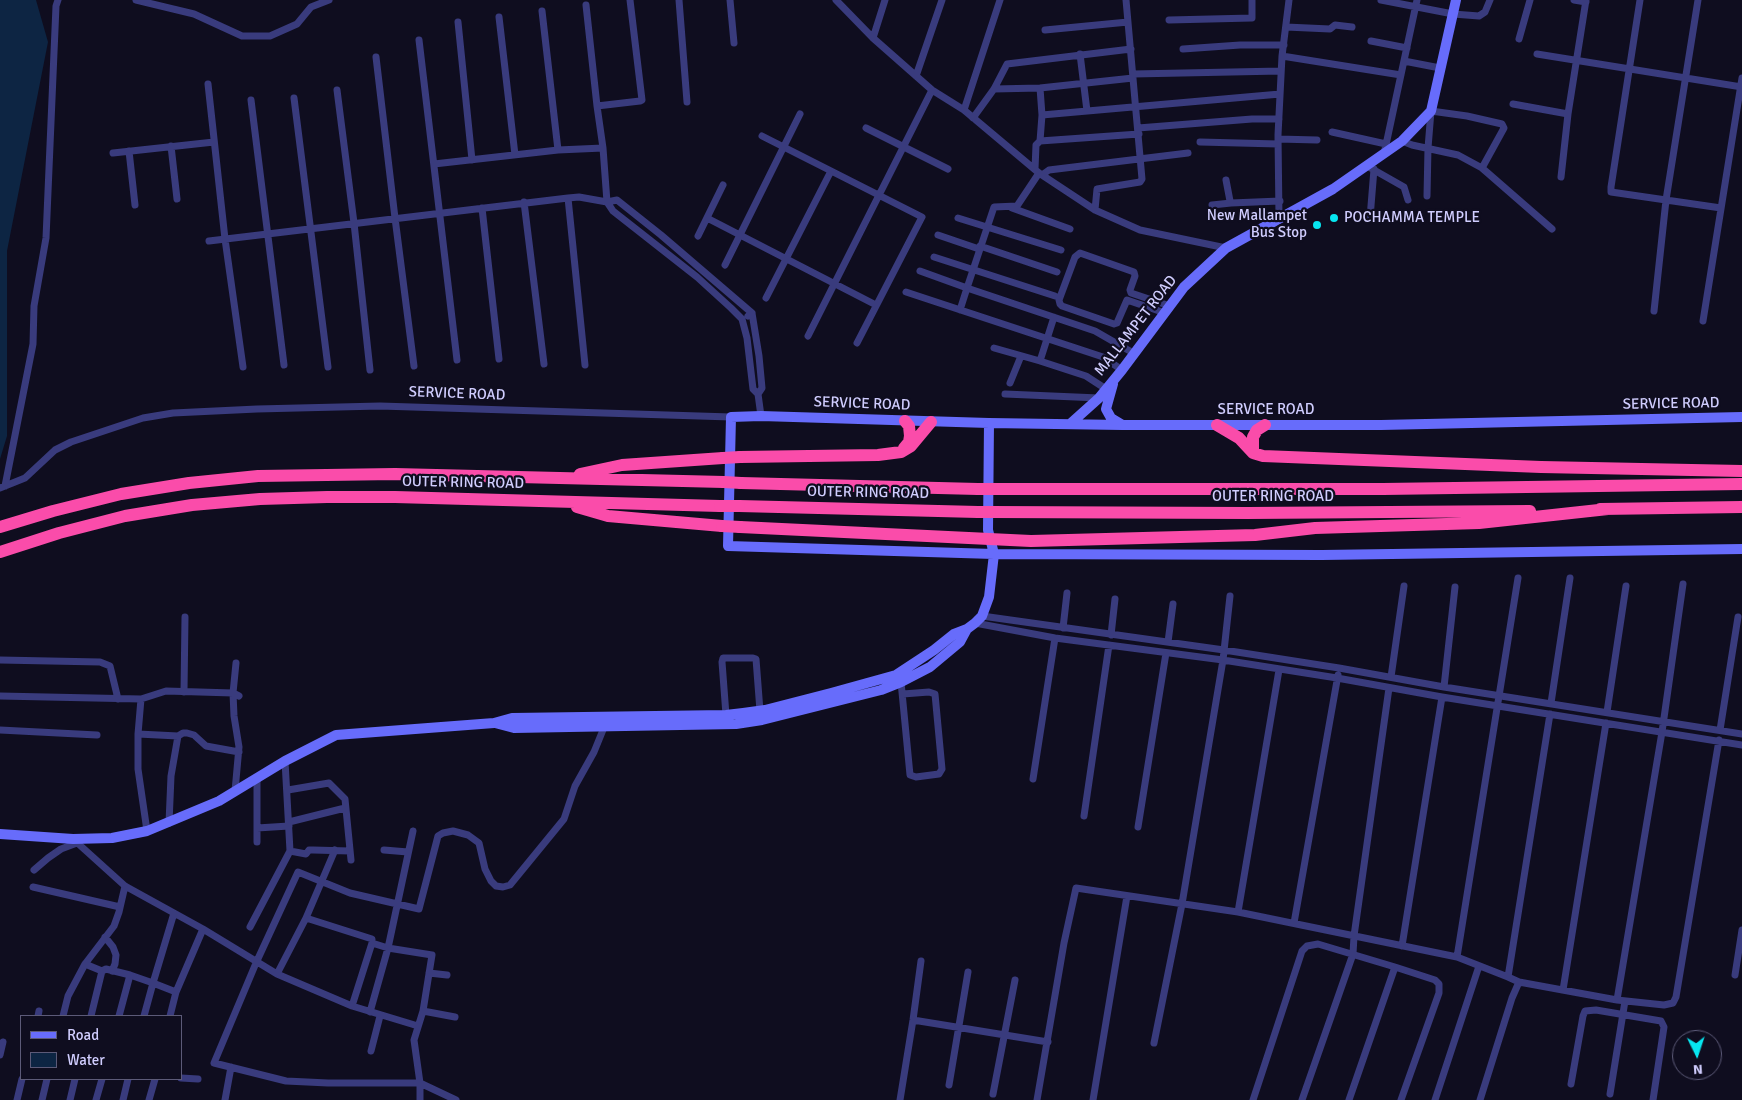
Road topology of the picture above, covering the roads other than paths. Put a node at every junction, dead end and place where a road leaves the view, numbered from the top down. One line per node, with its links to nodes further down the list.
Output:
1 (58, 0): 205 (street)
2 (136, 0): 23 (street)
3 (329, 0): 23 (street)
4 (630, 0): 69 (street)
5 (679, 0): 67 (street)
6 (730, 0): 38 (street)
7 (836, 0): 34 (street)
8 (885, 0): 34 (street)
9 (942, 0): 53 (street)
10 (1000, 0): 71 (street)
11 (1126, 0): 30 (street)
12 (1252, 0): 28 (street)
13 (1289, 0): 31 (street)
14 (1381, 0): 22 (street)
15 (1456, 0): 26 (main road, MALLAMPET ROAD)
16 (1490, 0): 26 (street)
17 (1530, 0): 35 (street)
18 (1574, 0): 21 (street)
19 (1640, 0): 50 (street)
20 (1698, 0): 56 (street)
21 (1586, 1): 48 (street)
22 (1416, 3): 26 (street); 40 (street)
23 (311, 4)
24 (586, 5): 69 (street)
25 (542, 11): 95 (street)
26 (1453, 14): 49 (main road, MALLAMPET ROAD)
27 (499, 17): 99 (street)
28 (1169, 20)
29 (458, 22): 101 (street)
30 (1128, 22): 33 (street); 41 (street)
31 (1286, 27): 32 (street); 39 (street)
32 (1352, 27)
33 (1044, 30)
34 (873, 38): 53 (street)
35 (1519, 39)
36 (419, 40): 102 (street)
37 (1371, 40): 40 (street)
38 (734, 43)
39 (1284, 45): 42 (street); 45 (street)
40 (1407, 48): 47 (street)
41 (1131, 49): 43 (street); 54 (street)
42 (1182, 49)
43 (1080, 54): 57 (street); 61 (street)
44 (1537, 54): 48 (street)
45 (1282, 56): 51 (street); 52 (street)
46 (376, 58): 128 (street)
47 (1404, 61): 49 (street); 52 (street)
48 (1576, 61): 50 (street); 75 (street)
49 (1440, 68): 73 (main road, MALLAMPET ROAD)
50 (1628, 70): 56 (street); 116 (street)
51 (1282, 71): 54 (street); 64 (street)
52 (1401, 75): 94 (street)
53 (916, 76): 63 (street)
54 (1133, 76): 57 (street); 70 (street)
55 (1742, 78): 59 (street)
56 (1686, 79): 59 (street); 116 (street)
57 (1084, 83): 60 (street); 72 (street)
58 (208, 84): 86 (street)
59 (1741, 87): 125 (street)
60 (1040, 88): 61 (street); 76 (street)
61 (994, 89): 77 (street)
62 (337, 90): 133 (street)
63 (932, 90): 71 (street); 91 (street)
64 (1280, 94): 70 (street); 78 (street)
65 (294, 98): 135 (street)
66 (251, 100): 138 (street)
67 (687, 102)
68 (1513, 104): 75 (street)
69 (597, 106): 92 (street)
70 (1136, 106): 72 (street); 80 (street)
71 (964, 110): 77 (street)
72 (1087, 111): 76 (street)
73 (1430, 111): 85 (main road, MALLAMPET ROAD); 93 (street); 104 (street)
74 (800, 114): 90 (street)
75 (1568, 114): 108 (street)
76 (1042, 115): 84 (street)
77 (973, 118): 107 (street)
78 (1278, 119): 80 (street); 88 (street)
79 (866, 128): 91 (street)
80 (1138, 131): 84 (street); 100 (street)
81 (1332, 132): 94 (street)
82 (762, 136): 90 (street)
83 (1317, 140): 88 (street)
84 (1040, 141): 107 (street)
85 (1402, 141): 93 (street); 94 (main road, MALLAMPET ROAD)
86 (214, 142): 89 (street); 143 (street)
87 (1200, 142): 88 (street)
88 (1278, 142): 117 (street)
89 (171, 146): 96 (street); 114 (street)
90 (784, 147): 106 (street); 140 (street)
91 (904, 147): 105 (street); 111 (street)
92 (603, 148): 95 (street); 119 (street)
93 (1428, 148): 104 (street); 112 (street)
94 (1385, 149): 103 (main road, MALLAMPET ROAD)
95 (558, 150): 99 (street)
96 (128, 151): 97 (street); 121 (street)
97 (112, 153)
98 (1188, 153): 100 (street)
99 (515, 155): 101 (street)
100 (1141, 158): 107 (street); 126 (street)
101 (472, 160): 102 (street)
102 (434, 164): 127 (street)
103 (1370, 167): 115 (street); 131 (main road, MALLAMPET ROAD); 132 (street)
104 (1482, 168): 136 (street)
105 (948, 169)
106 (831, 171): 111 (street); 150 (street)
107 (1039, 172): 123 (street); 126 (street)
108 (1561, 177)
109 (1226, 180): 120 (street)
110 (724, 185): 129 (street)
111 (879, 195): 155 (street); 160 (street)
112 (1428, 196)
113 (568, 198): 118 (street); 119 (street); 179 (street)
114 (177, 199)
115 (1408, 200)
116 (1666, 200): 125 (street); 163 (street)
117 (1280, 201): 120 (street); 131 (street)
118 (524, 202): 124 (street); 177 (street)
119 (607, 202): 139 (street); 145 (street)
120 (1231, 203): 122 (street)
121 (135, 205)
122 (1212, 205)
123 (1009, 207): 134 (street); 137 (street)
124 (482, 208): 127 (street); 174 (street)
125 (1721, 208): 167 (street)
126 (1095, 210): 147 (street)
127 (440, 213): 128 (street); 175 (street)
128 (395, 218): 133 (street); 180 (street)
129 (707, 218): 140 (street); 142 (street)
130 (958, 218): 134 (street)
131 (1279, 218): 147 (main road, MALLAMPET ROAD)
132 (1370, 218)
133 (354, 223): 135 (street); 183 (street)
134 (986, 227): 146 (street); 148 (street)
135 (311, 228): 138 (street); 182 (street)
136 (1552, 228)
137 (1070, 229)
138 (269, 234): 143 (street); 178 (street)
139 (661, 235): 145 (street); 164 (street)
140 (740, 235): 150 (street); 151 (street)
141 (938, 235): 146 (street)
142 (698, 236)
143 (226, 239): 144 (street); 181 (street)
144 (209, 241)
145 (654, 244): 166 (street)
146 (979, 248): 152 (street); 154 (street)
147 (1226, 248): 162 (main road, MALLAMPET ROAD)
148 (1061, 250)
149 (934, 257): 152 (street)
150 (786, 259): 155 (street); 159 (street)
151 (726, 265)
152 (972, 270): 156 (street); 158 (street)
153 (920, 271): 156 (street)
154 (1056, 272)
155 (834, 284): 160 (street); 168 (street)
156 (967, 288): 161 (street); 165 (street)
157 (906, 292): 161 (street)
158 (1055, 296)
159 (766, 298)
160 (876, 305): 170 (street)
161 (960, 310): 169 (street)
162 (1167, 310): 162 (street); 172 (main road, MALLAMPET ROAD)
163 (1654, 311)
164 (752, 313): 166 (street); 187 (street)
165 (1054, 317): 169 (street); 172 (street)
166 (742, 319): 187 (street)
167 (1703, 321)
168 (808, 336)
169 (1046, 339): 176 (street); 184 (street)
170 (857, 343)
171 (994, 348): 173 (street)
172 (1135, 354): 184 (main road, MALLAMPET ROAD)
173 (1021, 356): 176 (street); 185 (street)
174 (499, 359)
175 (457, 360)
176 (1040, 361): 186 (street)
177 (544, 364)
178 (284, 365)
179 (585, 365)
180 (414, 366)
181 (243, 367)
182 (328, 367)
183 (370, 370)
184 (1119, 374): 186 (main road, MALLAMPET ROAD); 197 (main road)
185 (1010, 383)
186 (1106, 389): 189 (main road, MALLAMPET ROAD)
187 (758, 394): 190 (street)
188 (1005, 394): 189 (street)
189 (1098, 398): 196 (main road, MALLAMPET ROAD)
190 (761, 416): 191 (main road, SERVICE ROAD); 193 (main road, SERVICE ROAD)
191 (731, 417): 205 (street, SERVICE ROAD); 213 (main road)
192 (1742, 417): 199 (main road, SERVICE ROAD)
193 (905, 421): 194 (main road, SERVICE ROAD); 200 (highway)
194 (931, 422): 195 (main road, SERVICE ROAD); 200 (highway)
195 (989, 423): 196 (main road, SERVICE ROAD); 210 (main road)
196 (1070, 424): 197 (main road, SERVICE ROAD)
197 (1122, 425): 198 (main road, SERVICE ROAD)
198 (1217, 425): 199 (main road, SERVICE ROAD); 201 (highway)
199 (1265, 425): 201 (highway)
200 (901, 452): 203 (highway, bridge)
201 (1253, 453): 202 (highway)
202 (1742, 471)
203 (558, 478): 204 (highway, OUTER RING ROAD, bridge); 209 (highway, OUTER RING ROAD)
204 (1742, 484)
205 (2, 487)
206 (559, 502): 208 (highway, OUTER RING ROAD, bridge); 210 (highway, bridge); 212 (highway, OUTER RING ROAD)
207 (1742, 507): 208 (highway, OUTER RING ROAD)
208 (1608, 509): 210 (highway)
209 (0, 527)
210 (991, 541): 213 (main road)
211 (1742, 549): 213 (main road)
212 (0, 552)
213 (994, 554): 226 (main road)
214 (1518, 578): 248 (street)
215 (1570, 578): 253 (street)
216 (1683, 584): 259 (street)
217 (1404, 586): 239 (street)
218 (1626, 586): 256 (street)
219 (1455, 587): 242 (street)
220 (1067, 593): 227 (street)
221 (1230, 596): 232 (street)
222 (1115, 599): 228 (street)
223 (1173, 604): 230 (street)
224 (185, 617): 244 (street)
225 (1738, 617): 264 (street)
226 (975, 623): 227 (street); 229 (street); 241 (main road); 255 (main road)
227 (1064, 628): 228 (street)
228 (1111, 635): 230 (street)
229 (1055, 638): 231 (street); 275 (street)
230 (1168, 642): 232 (street)
231 (1109, 645): 233 (street); 279 (street)
232 (1224, 650): 235 (street); 237 (street)
233 (1166, 653): 235 (street); 282 (street)
234 (0, 660): 251 (street)
235 (1223, 660): 238 (street); 301 (street)
236 (236, 663): 247 (street)
237 (1339, 668): 239 (street); 240 (street)
238 (1279, 670): 240 (street); 303 (street)
239 (1391, 677): 242 (street)
240 (1337, 678): 243 (street); 306 (street)
241 (904, 680): 245 (street); 246 (street); 262 (main road)
242 (1444, 687): 248 (street)
243 (1389, 688): 250 (street); 310 (street)
244 (184, 692): 247 (street); 252 (street)
245 (915, 693): 246 (street); 246 (street)
246 (903, 694)
247 (236, 695): 272 (street)
248 (1500, 695): 253 (street); 254 (street)
249 (0, 696): 251 (street)
250 (1442, 697): 254 (street); 313 (street)
251 (118, 699): 252 (street)
252 (141, 699): 266 (street)
253 (1551, 703): 256 (street)
254 (1498, 705): 257 (street); 316 (street)
255 (760, 711): 258 (main road); 258 (street)
256 (1607, 712): 259 (street)
257 (1550, 714): 261 (street); 330 (street)
258 (726, 715): 260 (main road)
259 (1664, 721): 264 (street); 265 (street)
260 (494, 723): 262 (main road); 273 (main road)
261 (1606, 723): 265 (street); 334 (street)
262 (605, 725): 300 (street)
263 (0, 730): 268 (street)
264 (1720, 730): 267 (street)
265 (1662, 732): 270 (street); 336 (street)
266 (138, 734): 269 (street); 284 (street)
267 (1742, 734)
268 (96, 735)
269 (178, 736): 272 (street); 280 (street)
270 (1719, 740): 271 (street); 337 (street)
271 (1742, 744)
272 (239, 752): 277 (street)
273 (285, 761): 274 (main road); 276 (street)
274 (257, 778): 277 (main road); 283 (street)
275 (1033, 779)
276 (288, 790): 278 (street); 281 (street)
277 (235, 792): 280 (main road)
278 (345, 808): 281 (street); 292 (street)
279 (1084, 816)
280 (169, 823): 284 (main road)
281 (289, 824): 283 (street); 291 (street)
282 (1138, 827)
283 (257, 828): 288 (street)
284 (147, 831): 287 (main road)
285 (413, 831): 293 (street)
286 (0, 834): 287 (main road)
287 (75, 841): 295 (street); 297 (street)
288 (257, 842)
289 (335, 850): 291 (street); 292 (street); 296 (street)
290 (384, 850): 293 (street)
291 (290, 851): 307 (street)
292 (350, 851): 294 (street)
293 (408, 852): 300 (street)
294 (351, 860)
295 (34, 870)
296 (322, 882): 300 (street); 305 (street); 318 (street)
297 (125, 886): 302 (street); 304 (street)
298 (33, 887): 302 (street)
299 (1127, 896): 301 (street); 354 (street); 383 (street)
300 (397, 904): 314 (street)
301 (1182, 904): 303 (street); 355 (street)
302 (120, 907): 311 (street)
303 (1238, 912): 306 (street)
304 (174, 913): 308 (street); 333 (street)
305 (306, 918): 312 (street); 326 (street)
306 (1294, 924): 310 (street)
307 (250, 927)
308 (203, 929): 318 (street); 335 (street)
309 (1742, 930): 328 (street)
310 (1354, 936): 313 (street); 315 (street)
311 (104, 937): 319 (street); 323 (street)
312 (372, 943): 314 (street); 338 (street)
313 (1402, 946): 316 (street)
314 (388, 948): 325 (street); 339 (street)
315 (1352, 954): 321 (street); 384 (street); 385 (street)
316 (1457, 957): 320 (street)
317 (921, 961): 349 (street)
318 (256, 963): 326 (street); 358 (street)
319 (85, 964): 322 (street); 341 (street)
320 (1479, 966): 330 (street); 388 (street)
321 (1395, 967): 386 (street); 387 (street)
322 (102, 971): 323 (street); 342 (street)
323 (112, 971): 329 (street)
324 (968, 972): 351 (street)
325 (429, 973): 327 (street); 340 (street)
326 (276, 974): 338 (street)
327 (447, 975)
328 (1734, 975)
329 (130, 976): 333 (street); 343 (street)
330 (1508, 978): 332 (street)
331 (1015, 980): 352 (street)
332 (1519, 982): 334 (street); 389 (street)
333 (153, 983): 335 (street); 344 (street)
334 (1563, 990): 336 (street)
335 (176, 992): 345 (street)
336 (1617, 1000): 337 (street)
337 (1625, 1001): 346 (street)
338 (352, 1006): 339 (street)
339 (370, 1012): 347 (street)
340 (423, 1012): 348 (street); 350 (street)
341 (63, 1015)
342 (91, 1015)
343 (119, 1015)
344 (144, 1015)
345 (170, 1015)
346 (1622, 1015): 368 (street); 371 (street); 390 (street)
347 (380, 1016): 350 (street); 356 (street)
348 (455, 1017)
349 (913, 1020): 351 (street); 381 (street)
350 (418, 1026): 367 (street)
351 (959, 1027): 352 (street); 369 (street)
352 (1003, 1035): 354 (street); 370 (street)
353 (3, 1042): 357 (street)
354 (1048, 1042): 382 (street)
355 (1154, 1042)
356 (371, 1050)
357 (0, 1055)
358 (231, 1067): 367 (street); 378 (street)
359 (182, 1078): 360 (street)
360 (198, 1079)
361 (22, 1080): 372 (street)
362 (47, 1080): 373 (street)
363 (75, 1080): 374 (street)
364 (102, 1080): 375 (street)
365 (128, 1080): 376 (street)
366 (155, 1080): 377 (street)
367 (420, 1083): 379 (street); 380 (street)
368 (1571, 1084)
369 (950, 1085)
370 (993, 1094)
371 (1610, 1094)
372 (17, 1100)
373 (42, 1100)
374 (70, 1100)
375 (96, 1100)
376 (123, 1100)
377 (150, 1100)
378 (226, 1100)
379 (420, 1100)
380 (456, 1100)
381 (900, 1100)
382 (1037, 1100)
383 (1093, 1100)
384 (1253, 1100)
385 (1302, 1100)
386 (1349, 1100)
387 (1401, 1100)
388 (1435, 1100)
389 (1480, 1100)
390 (1653, 1100)

